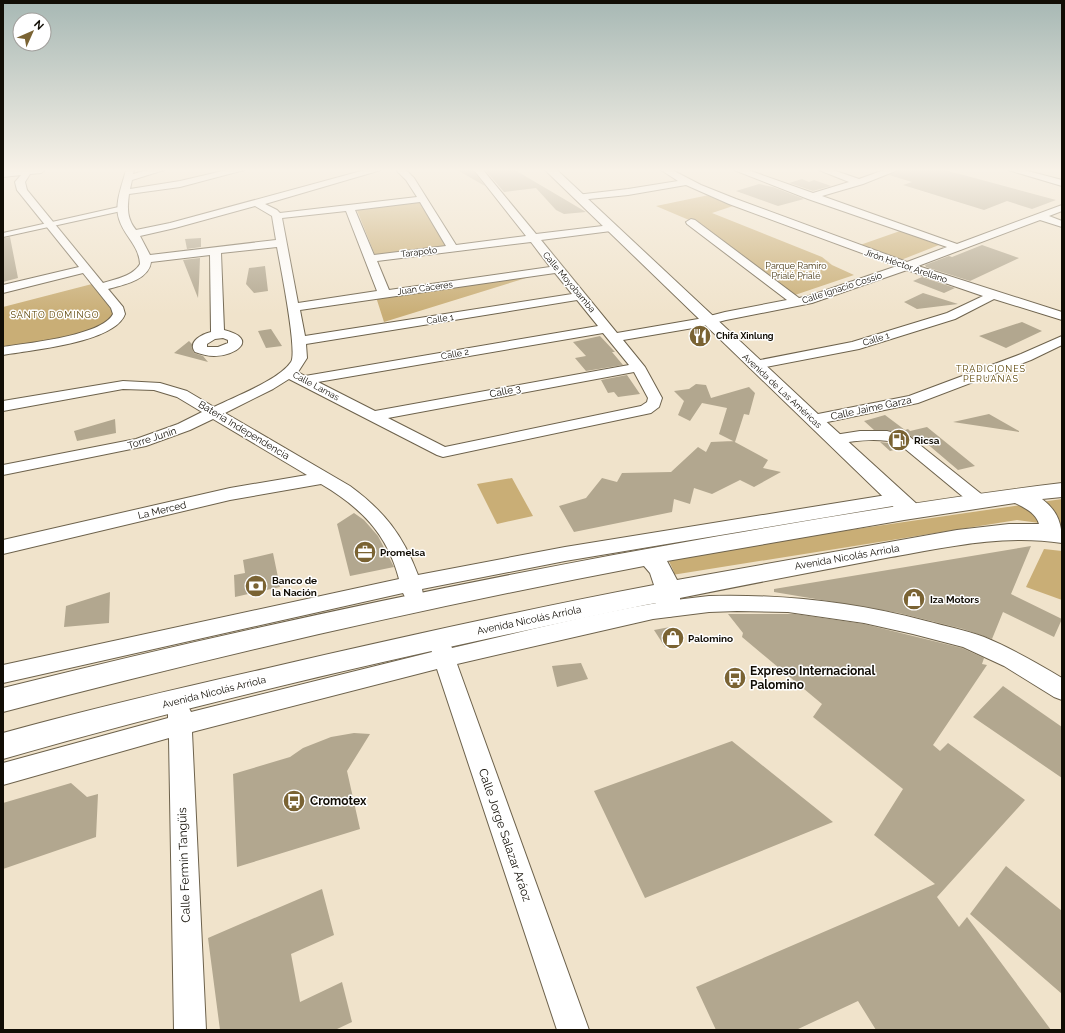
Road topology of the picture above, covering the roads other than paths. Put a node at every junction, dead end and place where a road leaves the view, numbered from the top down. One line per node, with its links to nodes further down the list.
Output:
1 (45, 218): 15 (street)
2 (76, 218): 15 (street)
3 (124, 218): 18 (street)
4 (200, 218): 18 (street)
5 (277, 218): 21 (street, Calle Lamas)
6 (354, 218): 26 (street)
7 (435, 218): 23 (street)
8 (516, 218): 20 (street, Calle Moyobamba)
9 (601, 218): 17 (main road, Avenida de Las Américas)
10 (777, 218): 27 (street, Jirón Héctor Arellano)
11 (872, 218): 22 (street)
12 (1033, 218): 22 (street, Calle Ignacio Cossío)
13 (1045, 218): 16 (street)
14 (691, 222): 35 (street)
15 (50, 224): 19 (street); 28 (street)
16 (1062, 224)
17 (611, 228): 20 (street, Tarapoto); 38 (main road, Avenida de Las Américas)
18 (134, 234): 25 (street)
19 (3, 235)
20 (532, 238): 23 (street, Tarapoto); 29 (street, Calle Moyobamba)
21 (281, 243): 24 (street); 36 (street, Calle Lamas)
22 (956, 247): 27 (street, Calle Ignacio Cossío)
23 (453, 248): 26 (street, Tarapoto)
24 (215, 250): 25 (street); 40 (street)
25 (146, 259): 30 (street)
26 (370, 259): 32 (street)
27 (906, 266): 34 (street, Jirón Héctor Arellano); 35 (street, Calle Ignacio Cossío)
28 (86, 269): 30 (street); 31 (street)
29 (557, 269): 32 (street, Juan Cáceres); 33 (street, Calle Moyobamba)
30 (101, 287): 43 (street)
31 (3, 289)
32 (384, 293): 36 (street, Juan Cáceres)
33 (580, 296): 39 (street, Calle Moyobamba); 42 (street, Calle 1)
34 (992, 296): 37 (street, Jirón Héctor Arellano); 44 (street, Calle 1)
35 (797, 302): 38 (street, Calle Ignacio Cossío)
36 (293, 307): 42 (street, Calle Lamas)
37 (1062, 316)
38 (707, 320): 39 (street, Calle Ignacio Cossío); 44 (main road, Avenida de Las Américas)
39 (611, 333): 45 (street, Calle Moyobamba); 47 (street, Calle 2)
40 (218, 335)
41 (1062, 340): 51 (street, Calle Jaime Garza)
42 (299, 341): 46 (street, Calle Lamas)
43 (3, 350)
44 (755, 365): 51 (main road, Avenida de Las Américas)
45 (638, 367): 50 (street, Calle 3); 53 (street, Calle Moyobamba)
46 (289, 373): 47 (street, Calle Lamas); 49 (street, Torre Junín)
47 (304, 380): 50 (street, Calle Lamas)
48 (3, 406): 49 (street, Batería Independencia)
49 (216, 413): 54 (street, Batería Independencia); 55 (street, Torre Junín)
50 (372, 416): 53 (street, Calle Lamas)
51 (813, 420): 52 (main road, Avenida de Las Américas)
52 (834, 439): 60 (street); 61 (main road, Avenida de Las Américas)
53 (443, 452)
54 (290, 457): 56 (street, Batería Independencia); 58 (street)
55 (3, 470)
56 (322, 478): 58 (street, La Merced); 65 (street, Batería Independencia)
57 (1062, 490): 59 (main road)
58 (230, 494): 63 (street, La Merced)
59 (1016, 495): 60 (main road); 62 (main road)
60 (979, 501): 61 (main road)
61 (905, 505): 64 (main road); 65 (street)
62 (1056, 534): 66 (main road, Avenida Nicolás Arriola)
63 (3, 547)
64 (648, 556): 65 (main road); 66 (main road)
65 (413, 593): 68 (street); 70 (main road)
66 (668, 600): 67 (main road, Avenida Nicolás Arriola); 69 (street, Avenida Nicolás Arriola)
67 (441, 648): 71 (main road, Avenida Nicolás Arriola); 75 (street, Calle Jorge Salazar Aráoz)
68 (3, 674)
69 (1053, 684)
70 (3, 700)
71 (180, 712): 72 (main road, Avenida Nicolás Arriola); 73 (street, Avenida Nicolás Arriola); 74 (street, Calle Fermín Tangüis)
72 (3, 746)
73 (3, 774)
74 (190, 1030)
75 (573, 1030)

